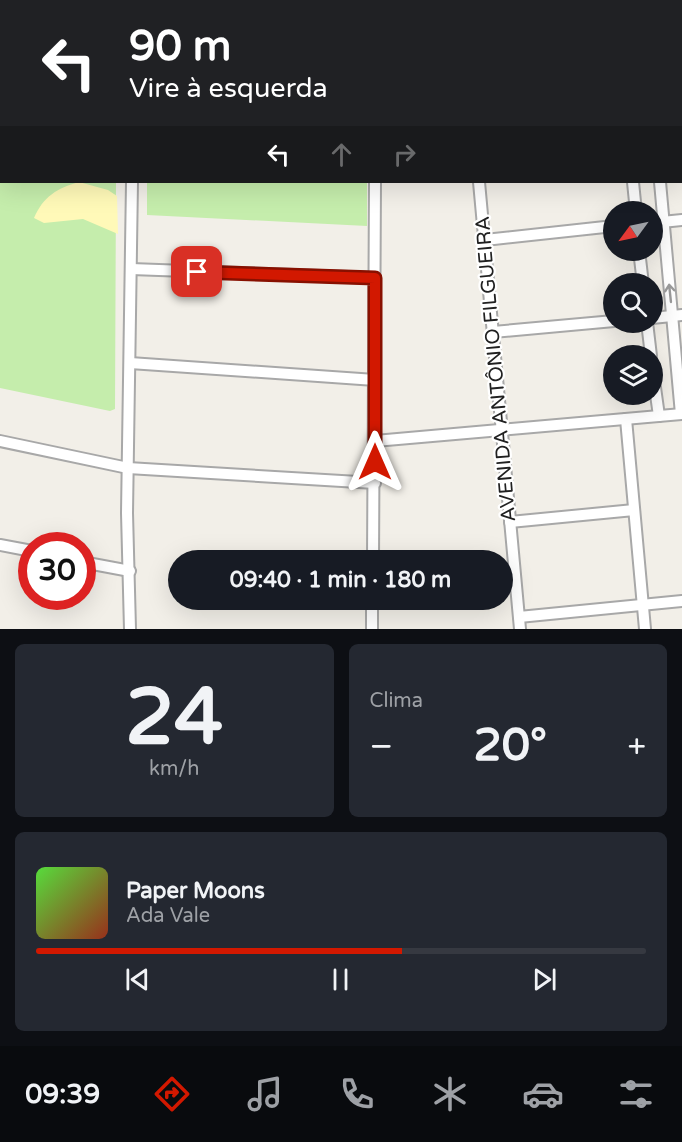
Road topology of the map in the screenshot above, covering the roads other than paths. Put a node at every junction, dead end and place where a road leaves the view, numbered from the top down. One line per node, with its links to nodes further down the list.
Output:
1 (132, 183): 13 (street)
2 (375, 183): 14 (street)
3 (479, 183): 11 (street, AVENIDA ANTÔNIO FILGUEIRA)
4 (633, 183): 6 (street)
5 (660, 183): 7 (street)
6 (635, 201)
7 (659, 201)
8 (682, 220): 9 (street)
9 (663, 222)
10 (603, 227): 11 (street)
11 (485, 240): 17 (street, AVENIDA ANTÔNIO FILGUEIRA)
12 (663, 246): 15 (street, one-way to 12)
13 (131, 269): 14 (street); 18 (street)
14 (375, 278): 19 (street)
15 (677, 315): 21 (street)
16 (603, 322): 17 (street)
17 (493, 332): 24 (street, AVENIDA ANTÔNIO FILGUEIRA)
18 (130, 363): 19 (street); 27 (street)
19 (375, 380): 26 (street)
20 (657, 405): 22 (street)
21 (682, 414): 22 (street)
22 (659, 416): 23 (street)
23 (626, 419): 24 (street); 29 (street)
24 (502, 430): 26 (street); 30 (street, AVENIDA ANTÔNIO FILGUEIRA)
25 (0, 441): 27 (street)
26 (375, 441): 28 (street)
27 (128, 468): 28 (street); 35 (street)
28 (375, 483): 33 (street)
29 (634, 510): 30 (street); 37 (street)
30 (510, 522): 39 (street, AVENIDA ANTÔNIO FILGUEIRA)
31 (0, 545): 32 (street)
32 (18, 548)
33 (373, 550)
34 (96, 565): 35 (street)
35 (130, 571): 40 (street)
36 (682, 601): 37 (street)
37 (643, 605): 39 (street); 43 (street)
38 (372, 610): 41 (street)
39 (519, 617): 42 (street, AVENIDA ANTÔNIO FILGUEIRA)
40 (130, 629)
41 (372, 629)
42 (520, 629)
43 (645, 629)

